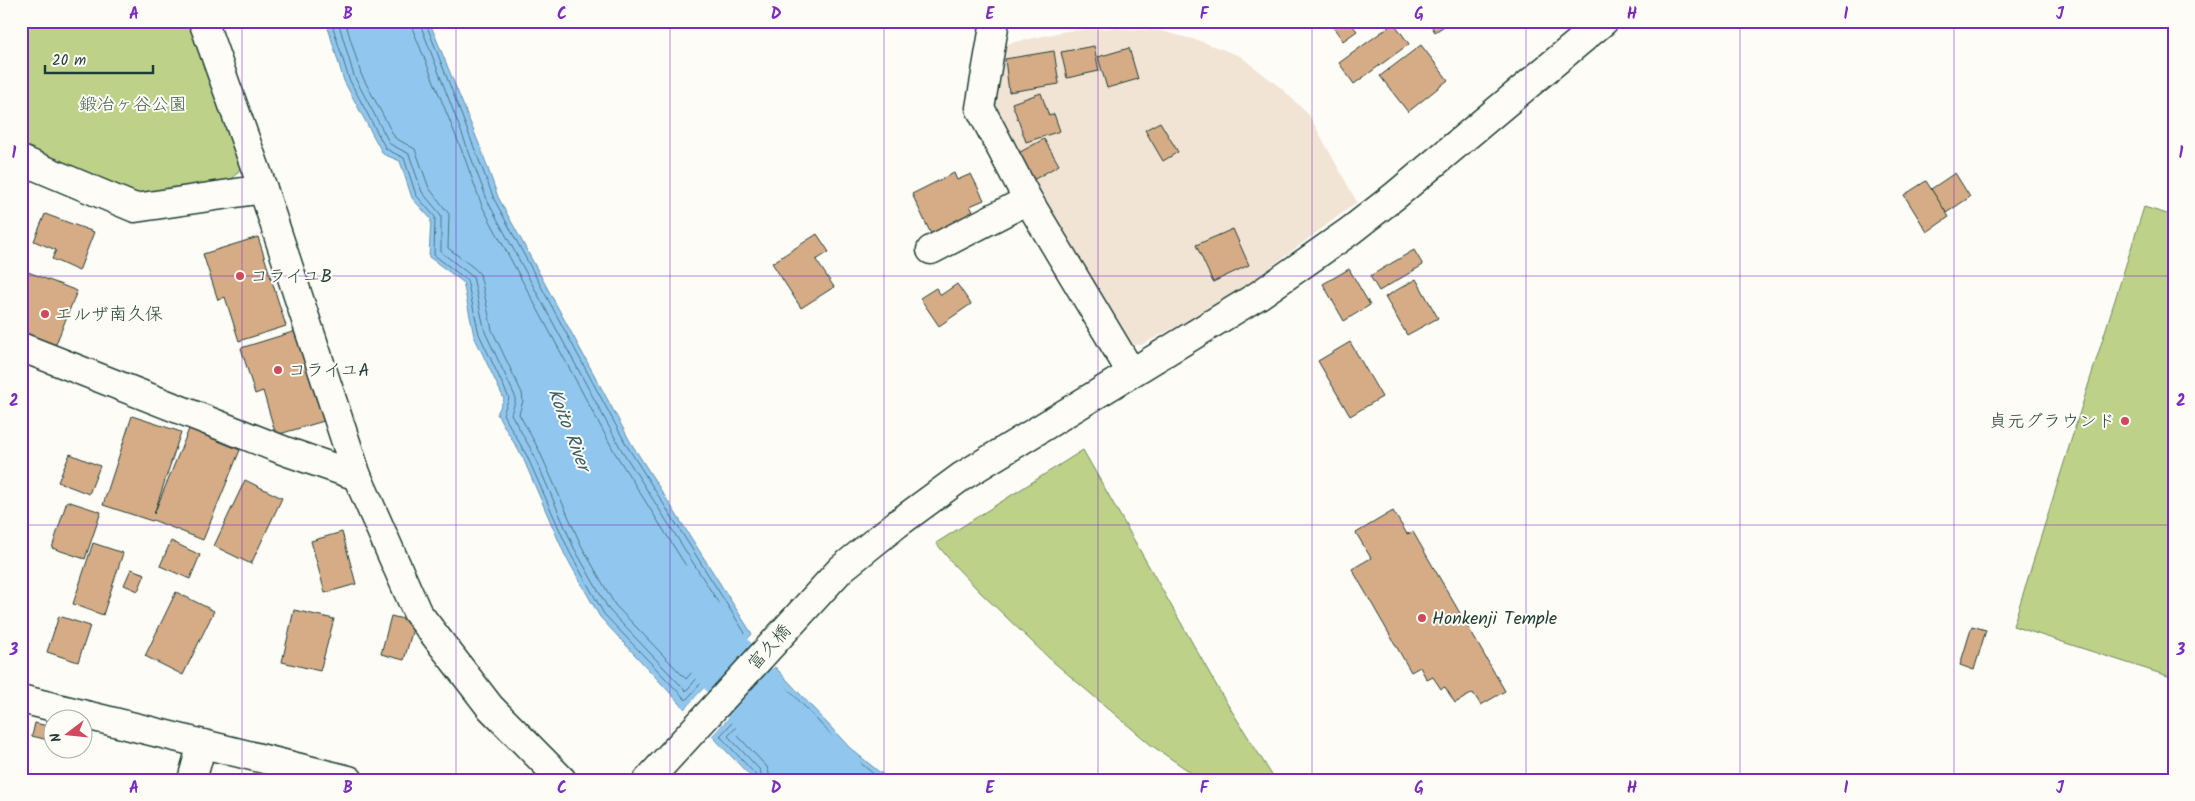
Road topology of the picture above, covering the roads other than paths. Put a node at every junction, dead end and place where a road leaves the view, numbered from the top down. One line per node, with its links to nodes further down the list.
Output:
1 (203, 21): 5 (street)
2 (995, 21): 6 (street)
3 (1604, 21): 9 (street, 富久橋)
4 (21, 160): 5 (street)
5 (263, 189): 10 (street)
6 (1028, 200): 7 (street); 9 (street)
7 (931, 250)
8 (21, 347): 10 (street)
9 (1124, 376): 16 (street, 富久橋)
10 (357, 476): 15 (street)
11 (21, 699): 12 (street)
12 (202, 744): 13 (street); 14 (street)
13 (192, 780)
14 (349, 780)
15 (562, 780)
16 (648, 780)

